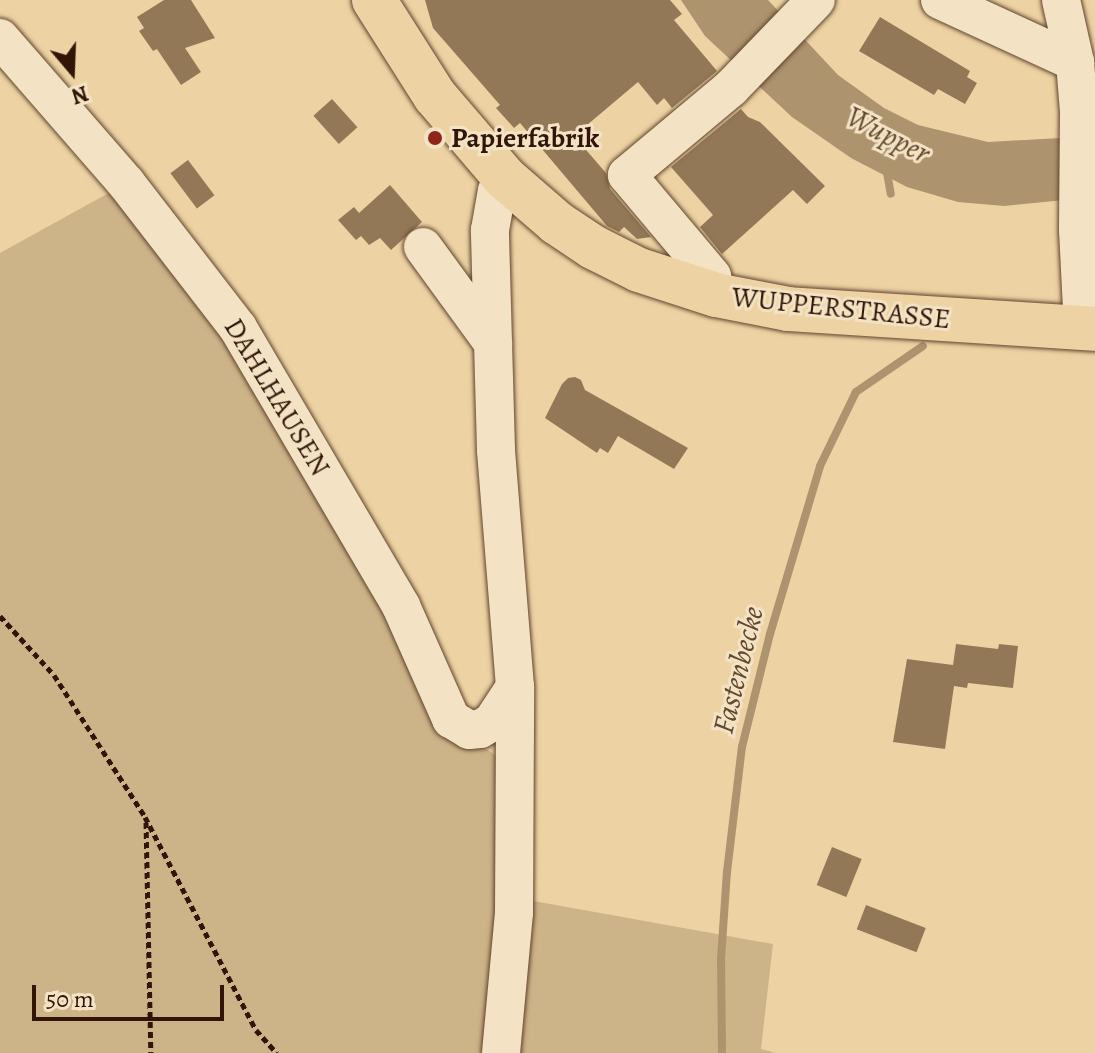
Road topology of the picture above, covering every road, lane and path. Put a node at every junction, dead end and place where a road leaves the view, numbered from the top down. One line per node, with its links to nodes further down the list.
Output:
1 (374, 0): 7 (main road, WUPPERSTRASSE)
2 (940, 0): 6 (street)
3 (1061, 0): 6 (street)
4 (810, 6): 9 (street)
5 (0, 38): 13 (street, DAHLHAUSEN)
6 (1075, 62): 10 (street)
7 (505, 178): 9 (main road, WUPPERSTRASSE); 11 (street)
8 (423, 247): 11 (street)
9 (716, 295): 10 (main road, WUPPERSTRASSE)
10 (1089, 329)
11 (493, 343): 13 (street)
12 (0, 616): 14 (path)
13 (515, 687): 17 (street)
14 (145, 817): 15 (path); 16 (path)
15 (151, 1053)
16 (277, 1053)
17 (501, 1053)

